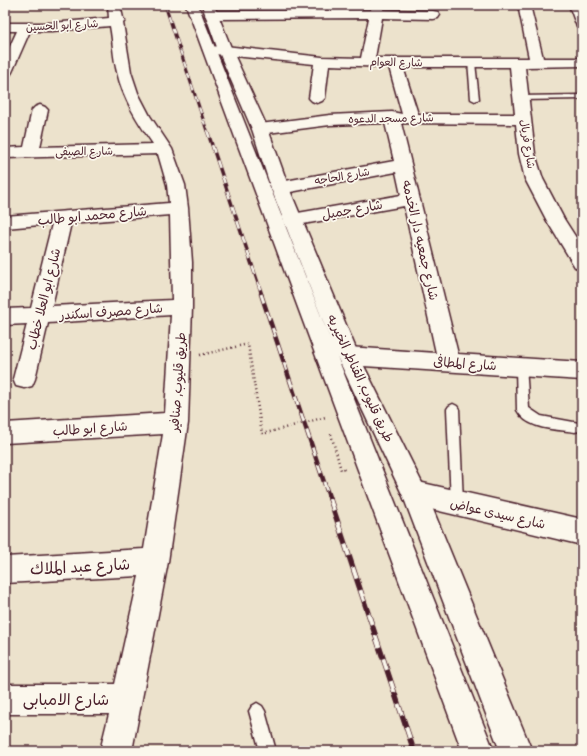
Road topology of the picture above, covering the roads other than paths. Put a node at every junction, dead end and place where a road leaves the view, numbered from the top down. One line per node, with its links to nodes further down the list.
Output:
1 (192, 5): 11 (street, طريق قليوب, القناطر الخيريه)
2 (524, 5): 15 (street)
3 (574, 5): 8 (street)
4 (377, 9): 5 (street); 7 (street); 13 (street)
5 (210, 10): 11 (street, طريق قليوب, القناطر الخيريه)
6 (116, 13): 10 (street, شارع ابو الحسين); 29 (street, طريق قليوب, صنافير)
7 (433, 15)
8 (582, 24)
9 (5, 27): 10 (street, شارع ابو الحسين)
10 (25, 28): 19 (street)
11 (217, 50): 12 (street, شارع العوام); 28 (street, طريق قليوب, القناطر الخيريه); 62 (street, طريق قليوب, القناطر الخيريه)
12 (322, 61): 13 (street, شارع العوام); 21 (street)
13 (368, 62): 17 (street, شارع العوام)
14 (517, 62): 15 (street, شارع العوام); 18 (street, شارع العوام); 22 (street, شارع فريال)
15 (537, 62): 16 (street, شارع العوام)
16 (582, 62)
17 (395, 63): 18 (street, شارع العوام); 26 (street)
18 (471, 63): 23 (lane)
19 (5, 72)
20 (582, 97): 22 (lane)
21 (316, 98)
22 (521, 98): 27 (street, شارع فريال)
23 (475, 99)
24 (40, 110): 31 (street)
25 (392, 117): 26 (street, شارع مسجد الدعوه); 28 (street, شارع مسجد الدعوه); 32 (street, شارع جمعيه دار الخدمه)
26 (411, 117): 27 (street, شارع مسجد الدعوه)
27 (524, 119): 39 (street, شارع فريال)
28 (260, 129): 33 (street, طريق قليوب, القناطر الخيريه)
29 (164, 150): 31 (street, شارع الصيفى); 35 (street, طريق قليوب, صنافير)
30 (5, 153): 31 (street, شارع الصيفى)
31 (31, 153)
32 (403, 165): 33 (street, شارع الحاجه); 34 (street, شارع جمعيه دار الخدمه)
33 (280, 188): 37 (street, طريق قليوب, القناطر الخيريه)
34 (411, 199): 37 (street, شارع جميل); 44 (street, شارع جمعيه دار الخدمه)
35 (179, 208): 36 (street, شارع محمد ابو طالب); 40 (street, طريق قليوب, صنافير)
36 (63, 218): 38 (street, شارع محمد ابو طالب); 41 (street, شارع ابو العلا خطاب)
37 (292, 220): 43 (street, طريق قليوب, القناطر الخيريه)
38 (5, 222)
39 (582, 262)
40 (182, 307): 41 (street, شارع مصرف اسكندر); 49 (street, طريق قليوب, صنافير)
41 (39, 316): 42 (street, شارع مصرف اسكندر); 47 (street, شارع ابو العلا خطاب)
42 (5, 317)
43 (348, 356): 44 (street, شارع المطافى); 52 (street, طريق قليوب, القناطر الخيريه)
44 (449, 362): 45 (street, شارع المطافى)
45 (521, 367): 46 (street, شارع المطافى); 50 (lane)
46 (582, 371)
47 (24, 379)
48 (453, 409): 53 (lane)
49 (176, 423): 51 (street, شارع ابو طالب); 55 (street, طريق قليوب, صنافير)
50 (575, 427)
51 (5, 433)
52 (414, 493): 53 (street, شارع سيدى عواض); 63 (street, طريق قليوب, القناطر الخيريه)
53 (457, 503): 54 (street, شارع سيدى عواض)
54 (582, 532)
55 (155, 562): 56 (street, شارع عبد الملاك); 58 (street, طريق قليوب, صنافير)
56 (5, 570)
57 (5, 699): 58 (street, شارع الامبابى)
58 (126, 699): 60 (street, طريق قليوب, صنافير)
59 (257, 711): 61 (lane)
60 (116, 751)
61 (268, 751)
62 (478, 751)
63 (516, 751)

